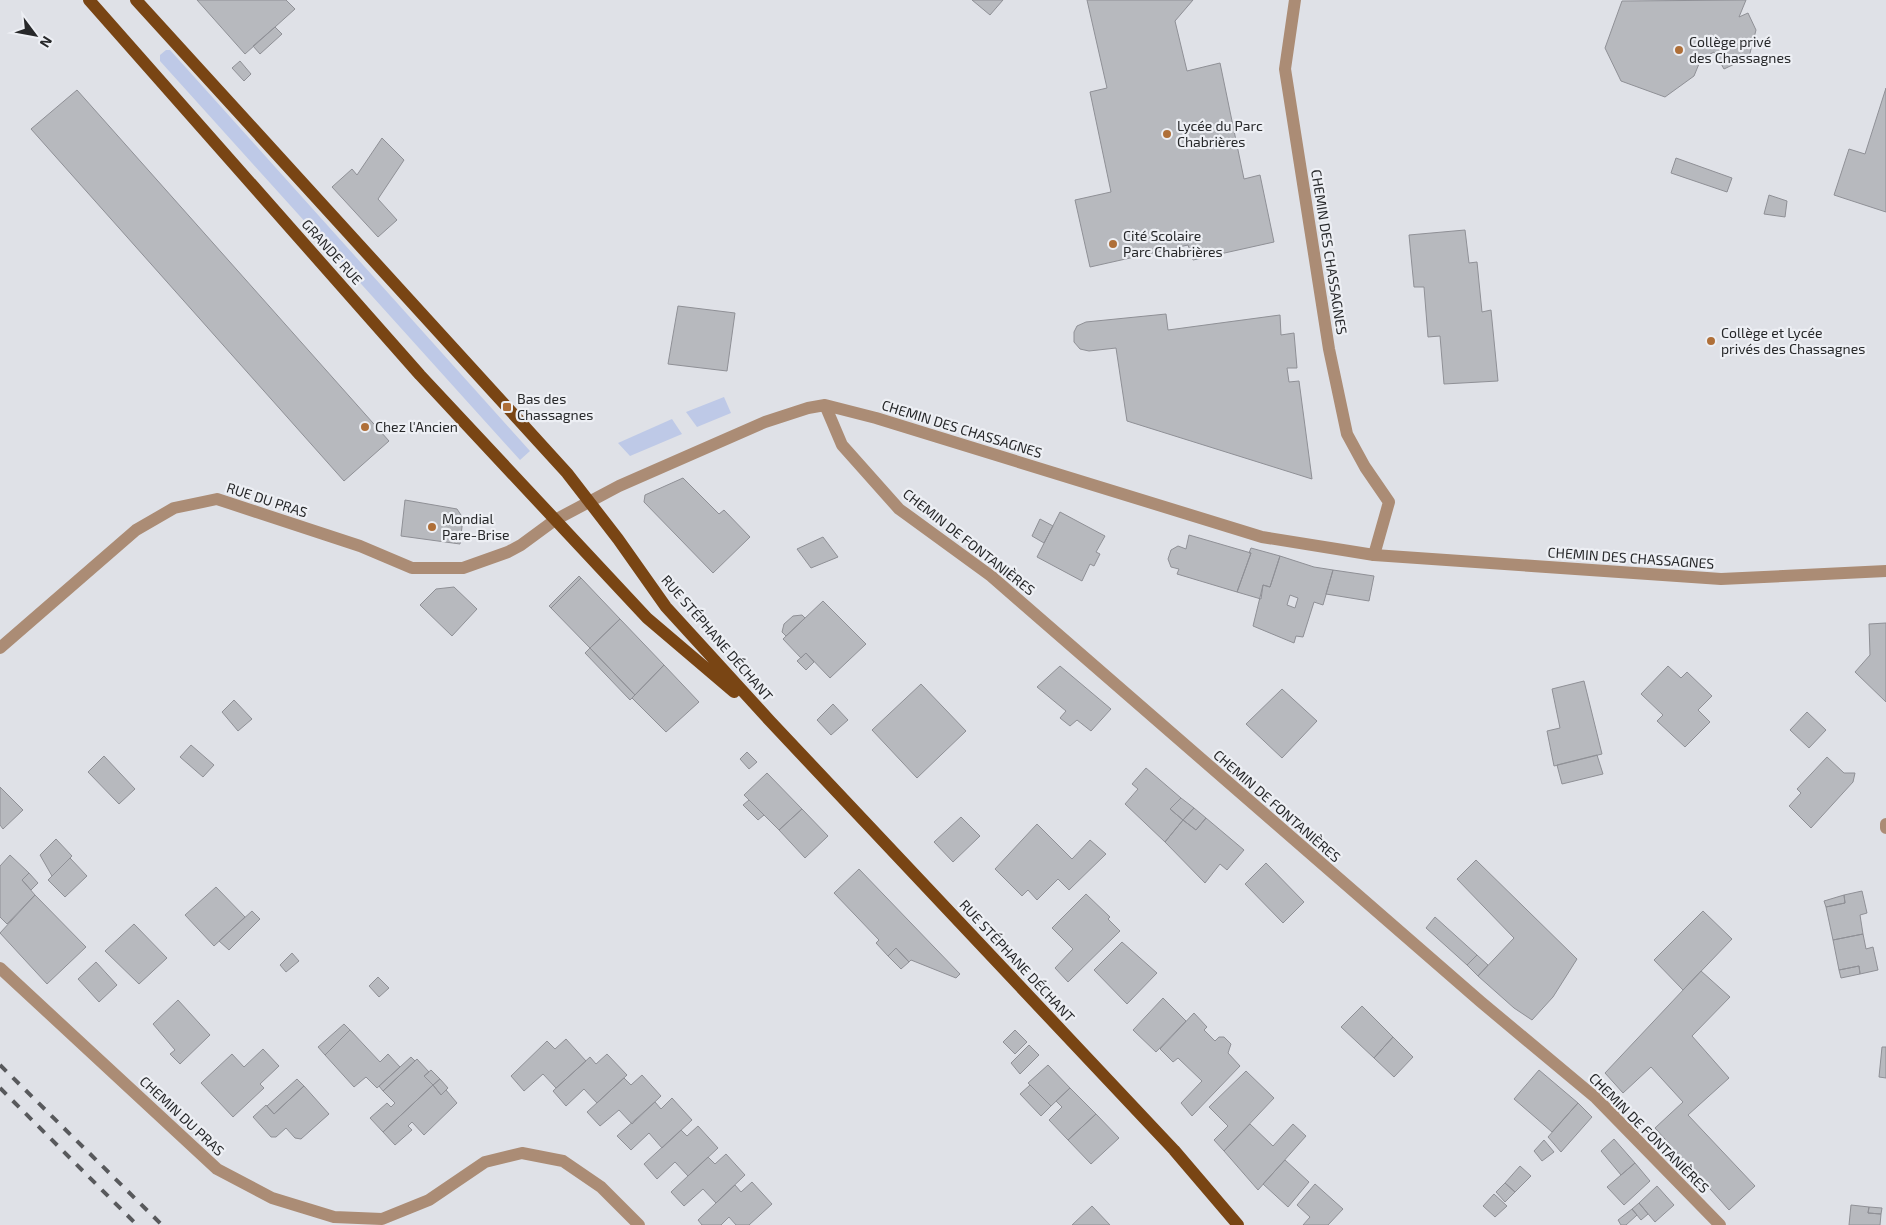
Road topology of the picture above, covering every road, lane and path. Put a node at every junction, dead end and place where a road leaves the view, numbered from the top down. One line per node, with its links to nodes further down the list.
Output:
1 (88, 0): 6 (main road, GRANDE RUE)
2 (136, 0): 5 (main road, GRANDE RUE)
3 (1295, 0): 7 (street, CHEMIN DES CHASSAGNES)
4 (825, 405): 5 (street, CHEMIN DES CHASSAGNES); 7 (street, CHEMIN DES CHASSAGNES); 16 (street, CHEMIN DE FONTANIÈRES)
5 (589, 502): 6 (street, CHEMIN DES CHASSAGNES); 10 (main road, RUE STÉPHANE DÉCHANT)
6 (555, 520): 9 (street, RUE DU PRAS); 10 (main road, RUE STÉPHANE DÉCHANT)
7 (1374, 556): 8 (street, CHEMIN DES CHASSAGNES)
8 (1886, 571)
9 (0, 648)
10 (770, 721): 15 (main road, RUE STÉPHANE DÉCHANT)
11 (1886, 824): 12 (street)
12 (1886, 828)
13 (0, 968): 14 (street, CHEMIN DU PRAS)
14 (639, 1225)
15 (1238, 1225)
16 (1720, 1225)

